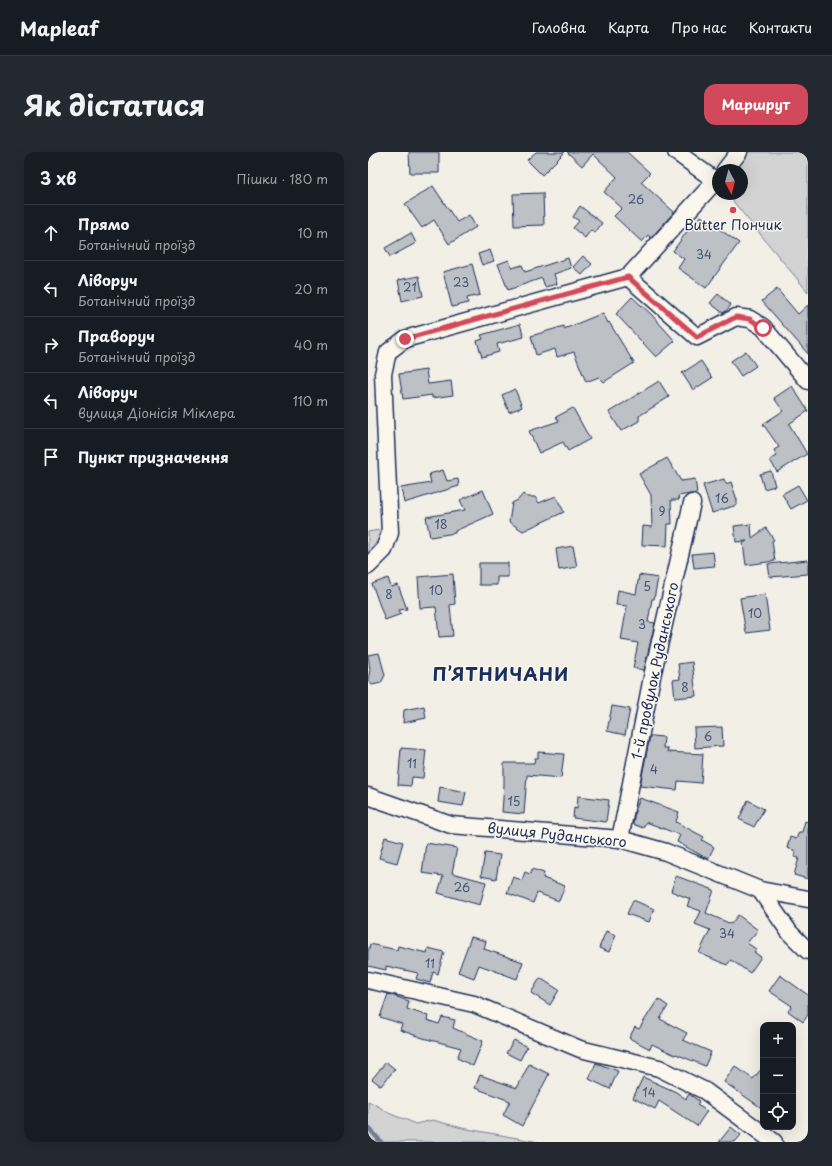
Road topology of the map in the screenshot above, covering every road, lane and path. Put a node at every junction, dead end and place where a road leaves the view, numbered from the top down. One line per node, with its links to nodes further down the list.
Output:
1 (676, 152): 4 (street)
2 (739, 152): 3 (street)
3 (729, 164)
4 (712, 172)
5 (712, 184): 6 (street)
6 (628, 277): 7 (street); 9 (street)
7 (808, 381)
8 (692, 503): 11 (street, 1-й провулок Руданського)
9 (368, 566)
10 (368, 796): 11 (street, вулиця Руданського)
11 (620, 839): 12 (street, вулиця Руданського)
12 (760, 890): 13 (street, вулиця Руданського); 14 (street)
13 (808, 899)
14 (808, 951)
15 (368, 980): 16 (street)
16 (774, 1142)

